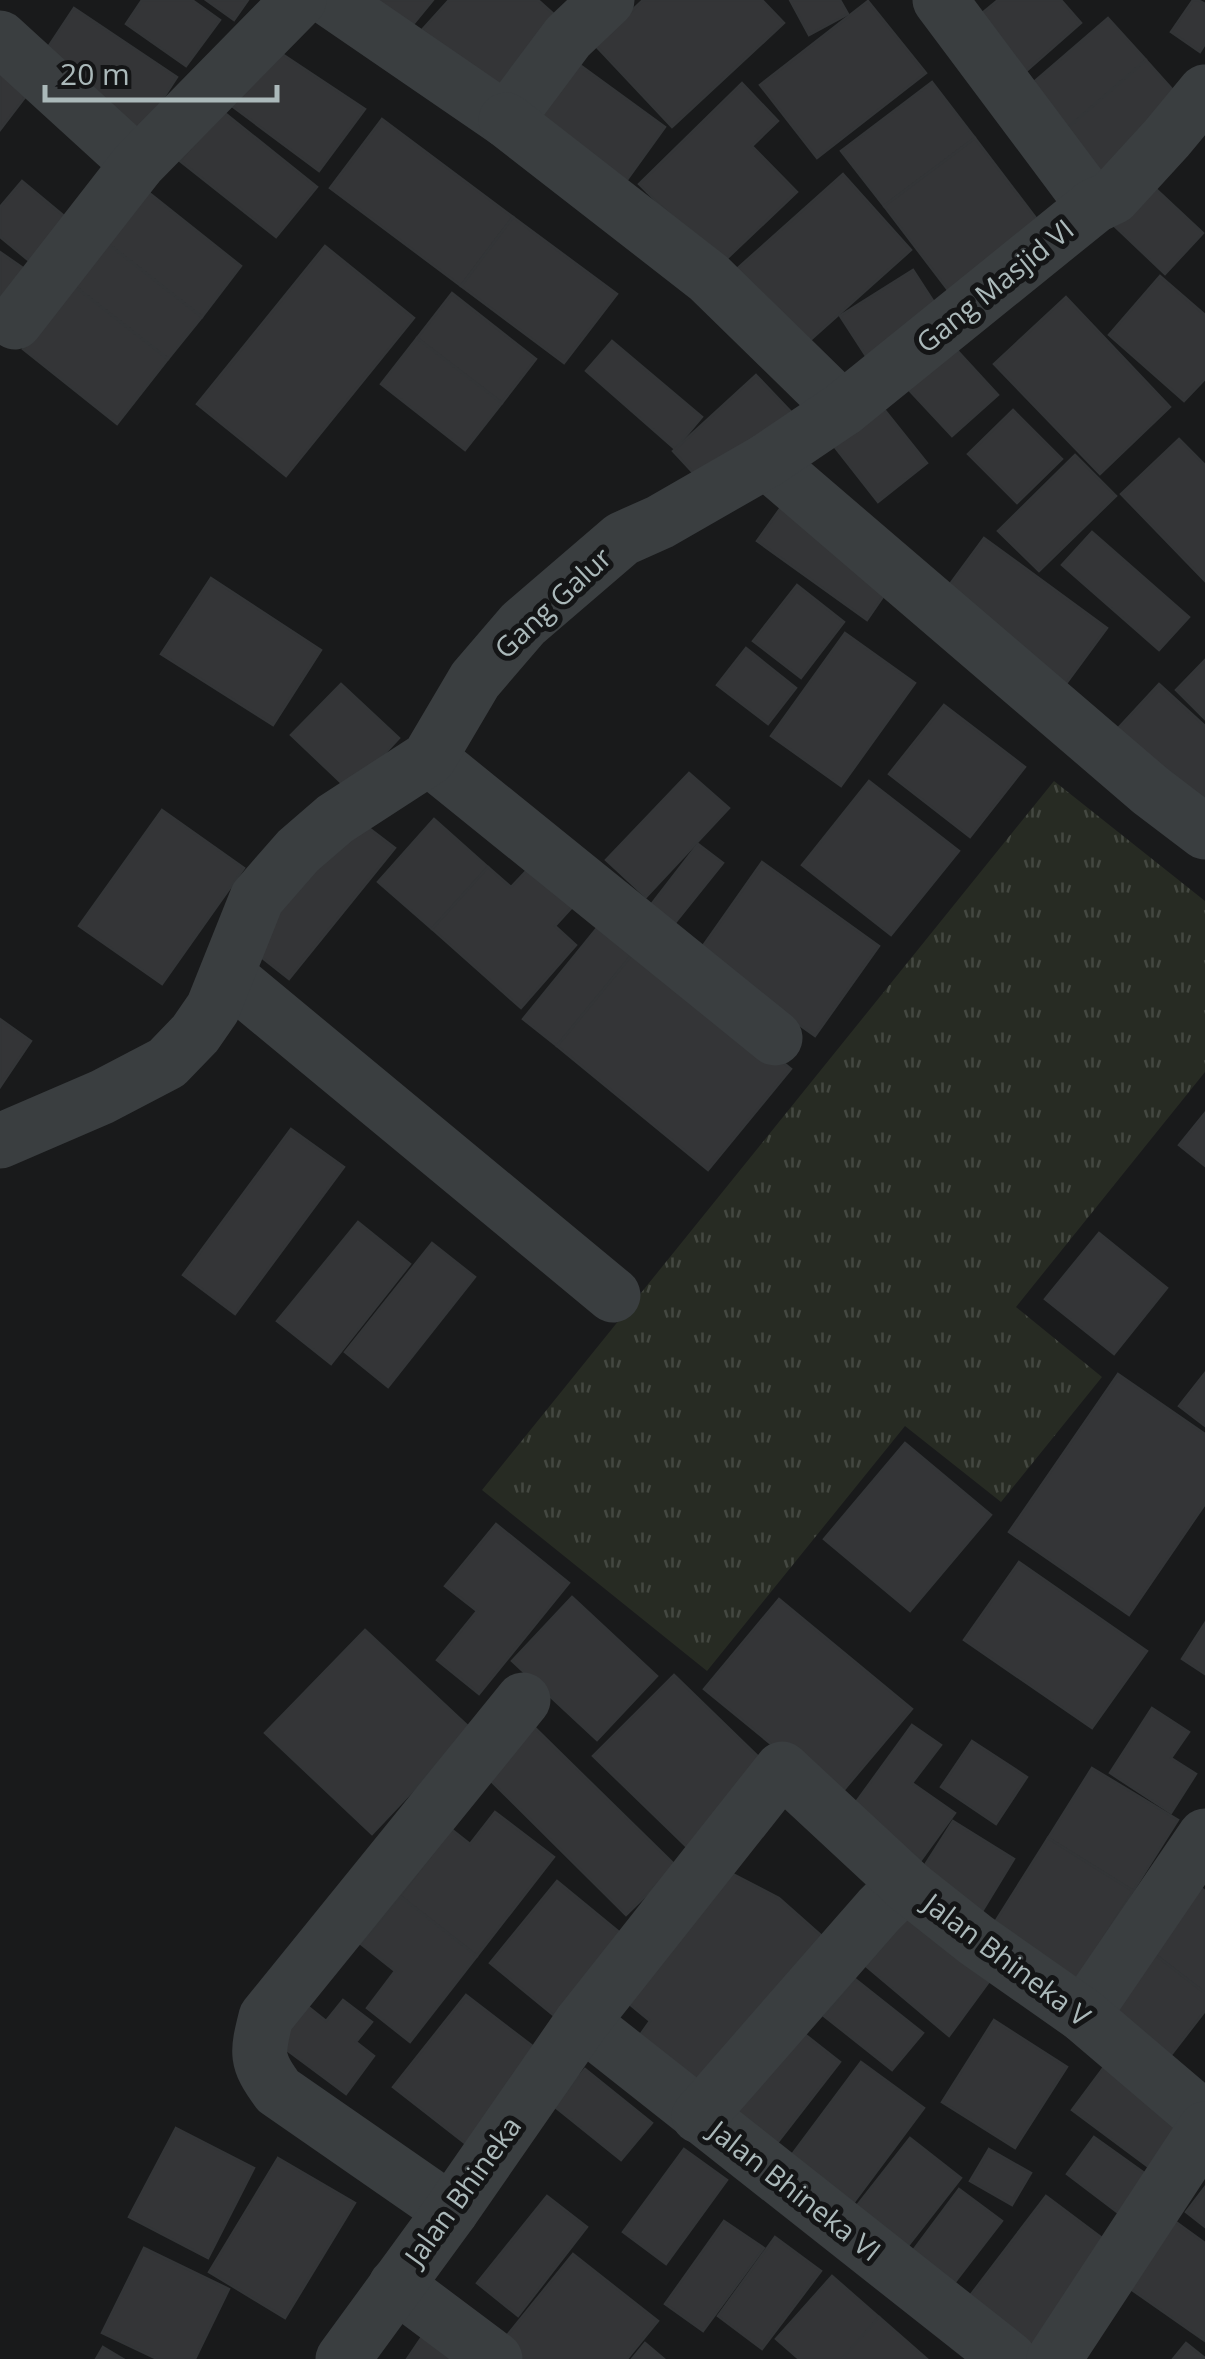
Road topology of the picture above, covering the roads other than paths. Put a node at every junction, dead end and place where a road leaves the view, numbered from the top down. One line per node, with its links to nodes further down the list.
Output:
1 (299, 0): 8 (street)
2 (331, 0): 7 (street)
3 (607, 0): 7 (street)
4 (940, 0): 9 (street)
5 (0, 38): 8 (street)
6 (1204, 96): 9 (street, Gang Masjid VI)
7 (506, 120): 11 (street)
8 (138, 164): 10 (street)
9 (1094, 206): 11 (street, Gang Masjid VI)
10 (16, 322)
11 (844, 409): 12 (street, Gang Masjid VI)
12 (766, 461): 13 (street, Gang Galur); 14 (street)
13 (429, 758): 15 (street, Gang Galur); 16 (street)
14 (1205, 832)
15 (228, 976): 17 (street, Gang Galur); 18 (street)
16 (775, 1038)
17 (0, 1141)
18 (614, 1295)
19 (522, 1700): 27 (street)
20 (1205, 1836): 22 (street)
21 (909, 1888): 22 (street, Jalan Bhineka V); 23 (street, Jalan Bhineka); 24 (street, Jalan Bhineka V)
22 (1084, 2016): 25 (street, Jalan Bhineka V)
23 (582, 2022): 24 (street, Jalan Bhineka VI); 27 (street, Jalan Bhineka)
24 (699, 2116): 31 (street, Jalan Bhineka VI)
25 (1205, 2119)
26 (1205, 2129): 32 (street)
27 (451, 2212): 28 (street, Jalan Bhineka)
28 (396, 2285): 29 (street, Jalan Bhineka); 30 (street)
29 (343, 2359)
30 (495, 2359)
31 (1009, 2359)
32 (1054, 2359)

